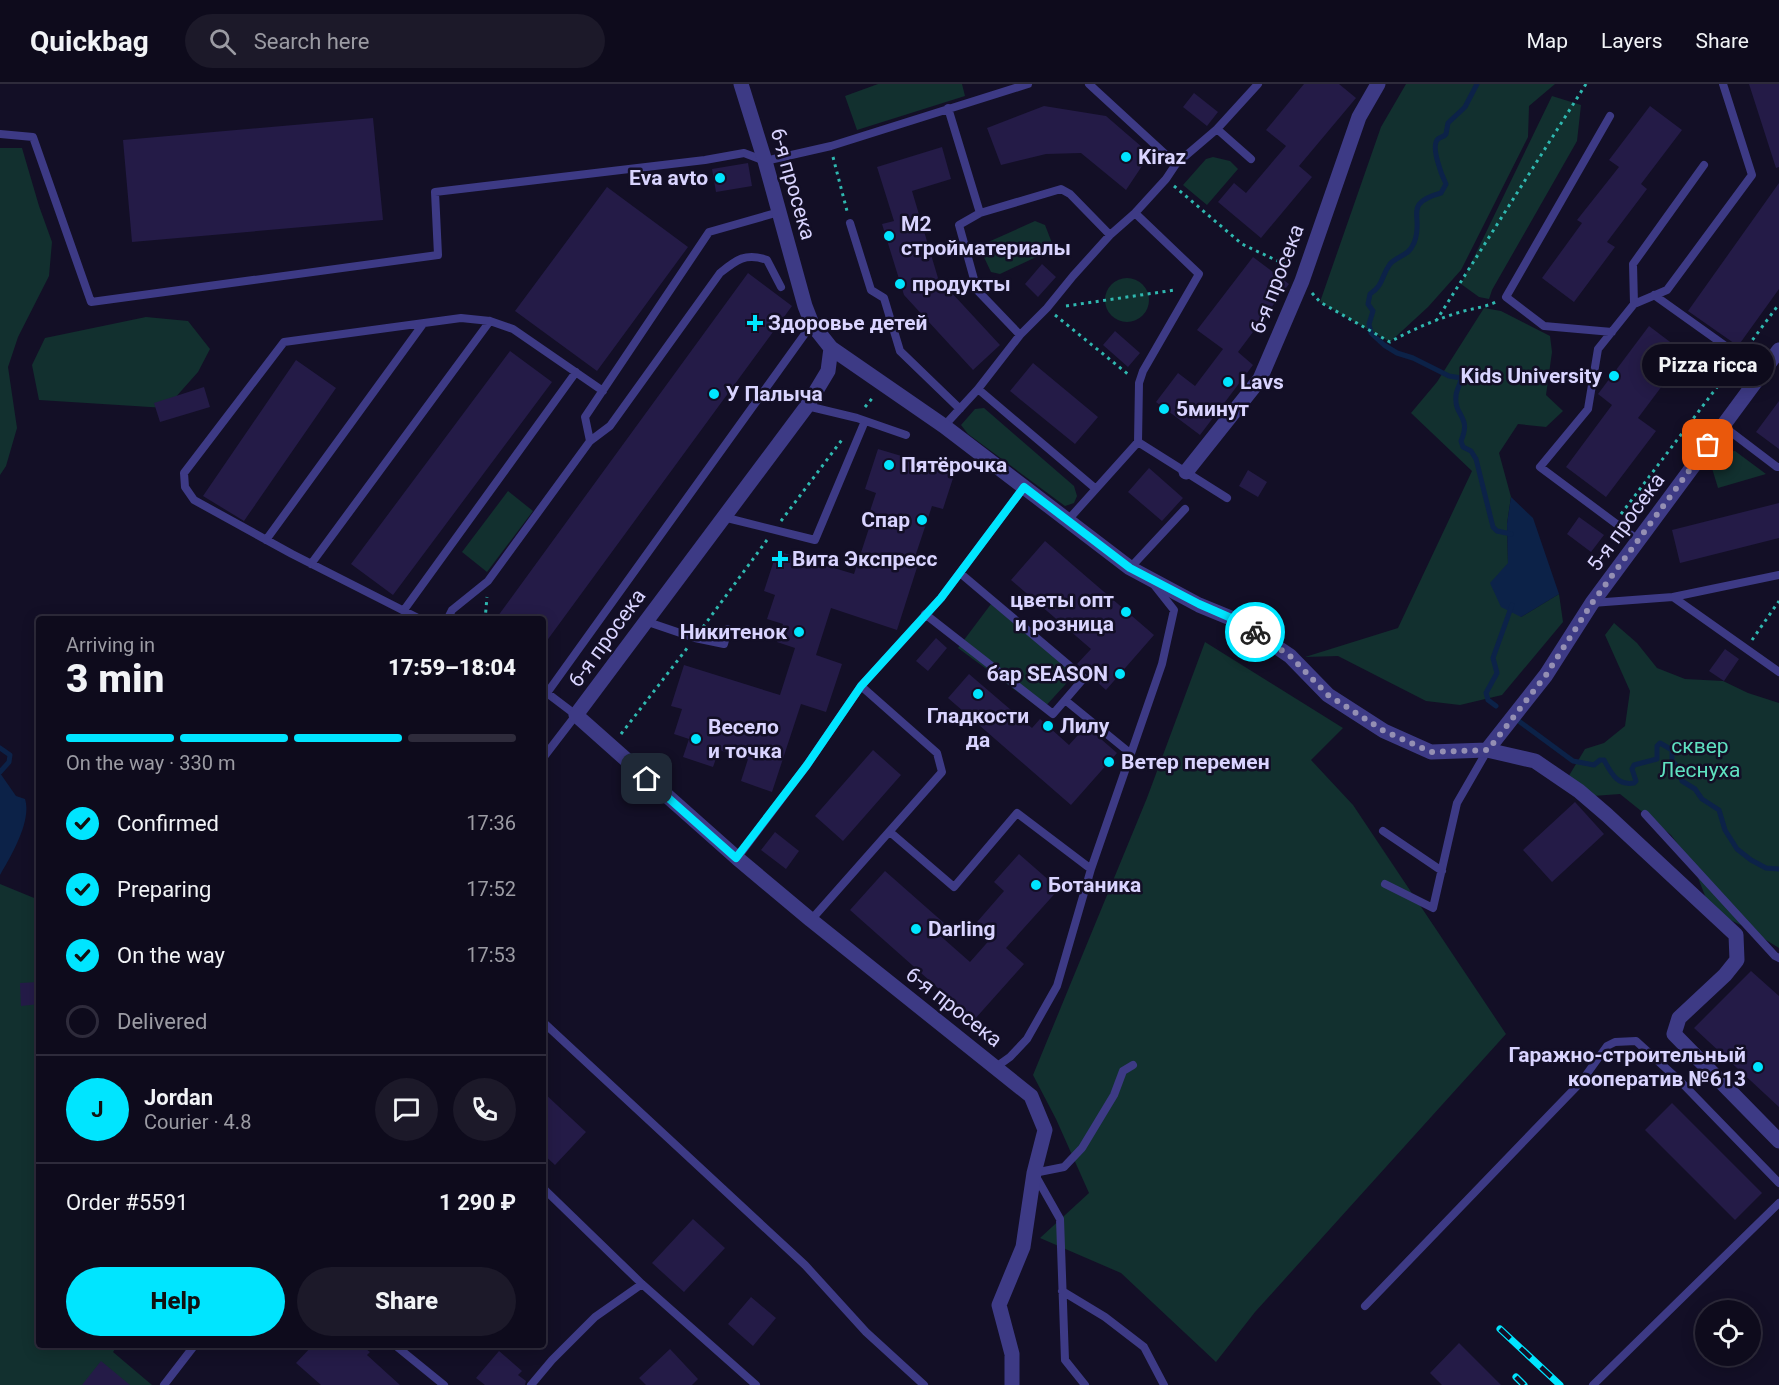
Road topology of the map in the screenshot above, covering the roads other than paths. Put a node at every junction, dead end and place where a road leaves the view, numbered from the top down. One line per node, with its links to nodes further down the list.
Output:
1 (741, 84): 13 (street, 6-я просека)
2 (1028, 84): 7 (lane)
3 (1089, 84): 14 (lane)
4 (1258, 84): 10 (lane)
5 (1378, 84): 43 (street, 6-я просека)
6 (1723, 84): 22 (lane)
7 (1006, 87): 8 (lane)
8 (948, 108): 13 (lane); 17 (lane)
9 (1610, 116): 27 (lane)
10 (1216, 129): 12 (lane); 14 (lane)
11 (0, 134): 13 (lane)
12 (1251, 159)
13 (765, 161): 16 (street, 6-я просека)
14 (1176, 164): 18 (lane)
15 (1704, 165): 23 (lane)
16 (779, 212): 26 (street, 6-я просека); 33 (lane)
17 (980, 213): 20 (lane); 28 (lane)
18 (1135, 213): 20 (lane); 41 (lane)
19 (850, 223): 35 (lane)
20 (1110, 235): 28 (lane)
21 (781, 287): 40 (lane)
22 (1654, 295): 23 (lane); 30 (lane)
23 (1634, 304): 27 (lane)
24 (490, 321): 25 (lane); 31 (lane); 52 (lane)
25 (423, 324): 50 (lane); 50 (lane)
26 (812, 324): 29 (street, 6-я просека); 67 (lane)
27 (1612, 332): 51 (lane)
28 (1020, 335): 32 (lane)
29 (831, 348): 34 (street, 6-я просека); 37 (street)
30 (1773, 363): 38 (street, 5-я просека)
31 (576, 372): 33 (lane); 59 (lane)
32 (978, 389): 35 (lane); 45 (lane)
33 (603, 391): 40 (lane)
34 (807, 406): 36 (lane); 48 (street, 6-я просека)
35 (960, 409): 37 (lane)
36 (861, 419): 39 (lane); 48 (lane)
37 (944, 426): 44 (street)
38 (1723, 426): 42 (lane); 51 (street, 5-я просека)
39 (906, 435)
40 (590, 441): 62 (lane)
41 (1138, 442): 43 (lane); 45 (lane)
42 (1779, 467)
43 (1186, 472): 46 (lane)
44 (1024, 487): 49 (street); 54 (lane)
45 (1096, 489): 49 (lane)
46 (1227, 498)
47 (1185, 509): 53 (lane)
48 (723, 517): 63 (street, 6-я просека)
49 (1068, 520): 53 (street)
50 (266, 540): 52 (lane)
51 (1638, 540): 58 (street, 5-я просека)
52 (311, 564): 59 (lane)
53 (1130, 568): 56 (street)
54 (960, 573): 60 (lane); 69 (lane)
55 (1779, 575): 57 (lane)
56 (1150, 580): 71 (street); 72 (lane)
57 (1673, 597): 58 (lane); 65 (lane)
58 (1592, 603): 71 (street, 5-я просека)
59 (404, 610): 61 (lane)
60 (925, 614): 66 (lane); 69 (lane)
61 (415, 616)
62 (449, 616)
63 (645, 621): 64 (lane); 70 (street, 6-я просека)
64 (728, 628)
65 (1779, 672)
66 (861, 686): 76 (lane); 77 (lane)
67 (546, 691)
68 (546, 693): 70 (lane)
69 (1065, 700): 72 (lane)
70 (576, 715): 73 (lane); 77 (street, 6-я просека)
71 (1488, 750): 79 (lane); 86 (street)
72 (1130, 753): 78 (lane)
73 (546, 754)
74 (1645, 814): 82 (lane)
75 (1383, 831): 79 (lane)
76 (890, 832): 78 (lane); 81 (lane)
77 (736, 858): 81 (street, 6-я просека)
78 (1091, 869): 85 (lane)
79 (1442, 871): 80 (lane)
80 (1385, 884)
81 (811, 920): 85 (street, 6-я просека)
82 (1779, 958)
83 (546, 1025): 100 (lane)
84 (1133, 1065): 87 (lane)
85 (996, 1067): 87 (street, 6-я просека)
86 (1779, 1140)
87 (1034, 1173): 92 (lane); 101 (street, 6-я просека)
88 (1779, 1183): 93 (lane)
89 (546, 1191): 91 (lane)
90 (1779, 1203): 104 (lane)
91 (642, 1284): 98 (lane); 99 (lane)
92 (1062, 1291): 102 (lane); 103 (lane)
93 (1365, 1306)
94 (192, 1348): 96 (lane)
95 (398, 1348): 97 (lane)
96 (164, 1385)
97 (444, 1385)
98 (531, 1385)
99 (756, 1385)
100 (924, 1385)
101 (1012, 1385)
102 (1085, 1385)
103 (1164, 1385)
104 (1593, 1385)

